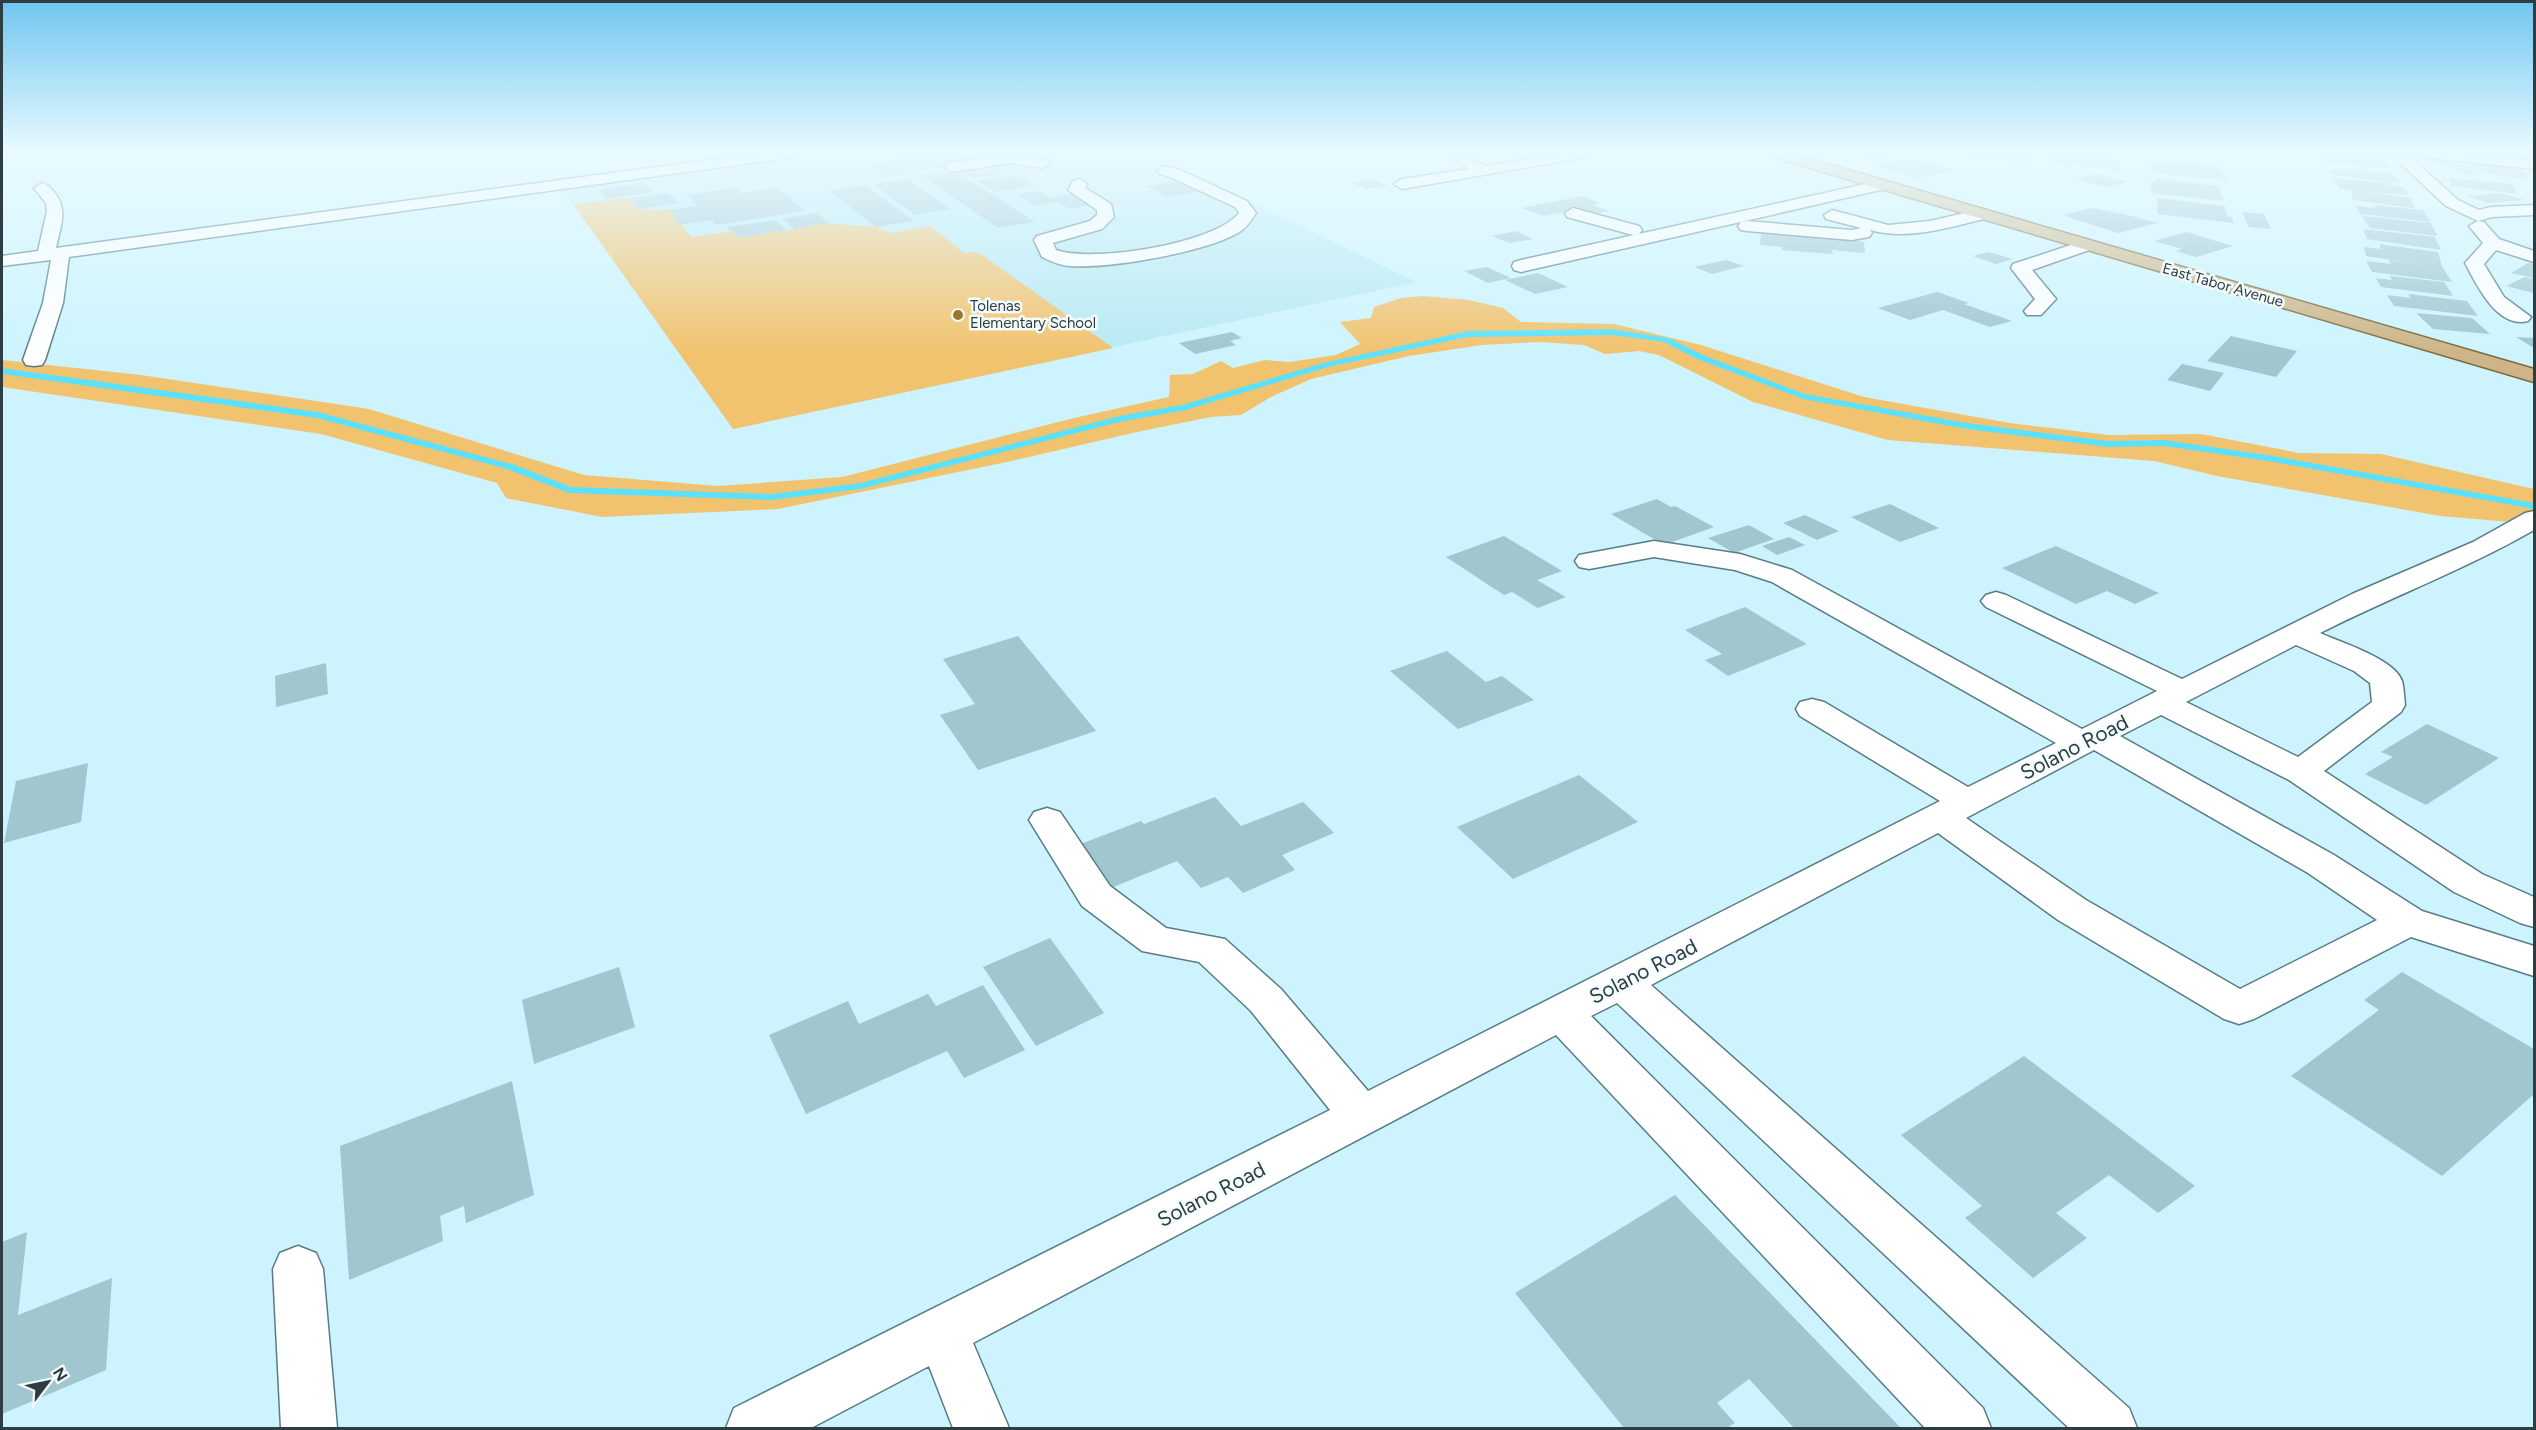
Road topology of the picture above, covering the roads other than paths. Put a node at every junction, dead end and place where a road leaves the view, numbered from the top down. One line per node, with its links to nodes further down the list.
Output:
1 (55, 220): 18 (street)
2 (304, 220): 18 (street)
3 (1103, 220): 4 (street)
4 (1242, 220)
5 (1597, 220): 13 (street)
6 (1686, 220): 13 (street)
7 (1718, 220): 21 (street)
8 (1850, 220): 14 (street)
9 (1957, 220): 14 (street)
10 (2001, 220): 16 (main road, East Tabor Avenue)
11 (2477, 220): 15 (street)
12 (1745, 226): 14 (street)
13 (1633, 230): 17 (street)
14 (1888, 230)
15 (2493, 243): 19 (street); 23 (street)
16 (2086, 245): 22 (street); 25 (main road, East Tabor Avenue)
17 (1534, 250)
18 (53, 254): 20 (street); 24 (street)
19 (2535, 257)
20 (2, 261)
21 (1521, 266)
22 (2034, 312)
23 (2521, 317)
24 (34, 360)
25 (2535, 376)
26 (2532, 520): 29 (street, Solano Road)
27 (1589, 561): 32 (street)
28 (1996, 601): 30 (street)
29 (2296, 634): 30 (street, Solano Road); 33 (street)
30 (2171, 697): 32 (street, Solano Road); 33 (street)
31 (1812, 709): 34 (street)
32 (2088, 739): 34 (street, Solano Road); 37 (street)
33 (2301, 772): 36 (street)
34 (1953, 809): 37 (street); 39 (street, Solano Road)
35 (1047, 820): 41 (street)
36 (2535, 913)
37 (2408, 921): 38 (street)
38 (2535, 961)
39 (1621, 982): 40 (street, Solano Road); 48 (street)
40 (1561, 1013): 41 (street, Solano Road); 47 (street)
41 (1362, 1116): 43 (street, Solano Road)
42 (297, 1269): 44 (street)
43 (942, 1332): 45 (street, Solano Road); 46 (street)
44 (309, 1428)
45 (754, 1428)
46 (981, 1428)
47 (1963, 1428)
48 (2109, 1428)

